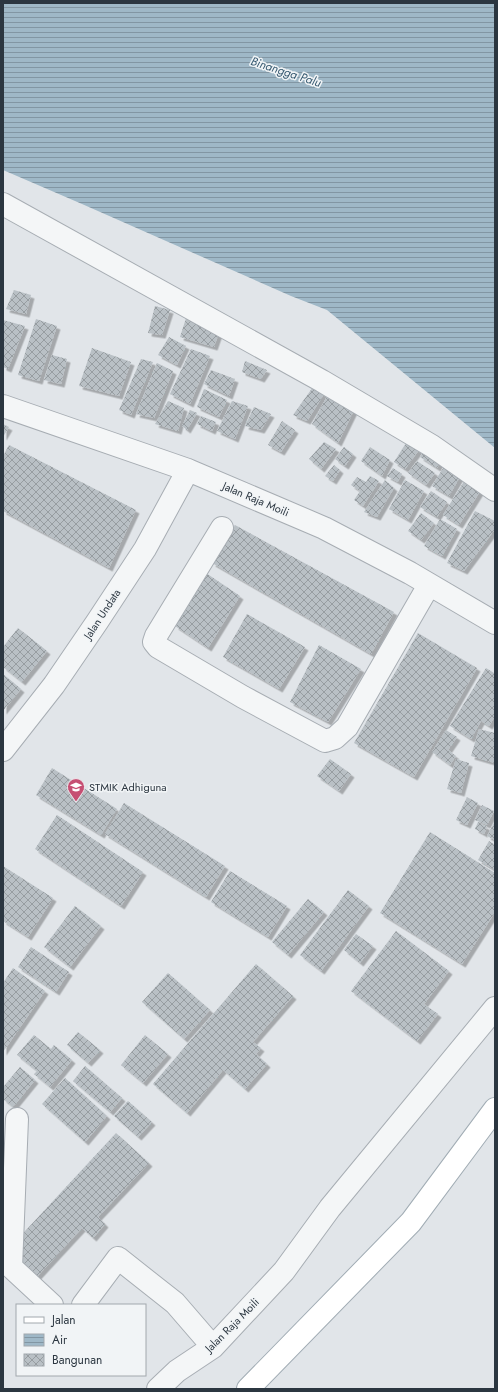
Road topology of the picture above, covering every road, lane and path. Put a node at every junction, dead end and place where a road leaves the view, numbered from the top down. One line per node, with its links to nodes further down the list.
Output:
1 (3, 204): 4 (street)
2 (3, 406): 3 (street, Jalan Raja Moili)
3 (188, 470): 6 (street, Jalan Raja Moili); 8 (street, Jalan Undata)
4 (495, 490)
5 (222, 528): 6 (street)
6 (429, 585): 7 (street, Jalan Raja Moili)
7 (495, 623)
8 (3, 750)
9 (495, 1008): 14 (street, Jalan Raja Moili)
10 (495, 1109): 16 (main road)
11 (17, 1120): 12 (street)
12 (51, 1304)
13 (85, 1304): 14 (street)
14 (213, 1347): 15 (street, Jalan Raja Moili)
15 (158, 1389)
16 (248, 1389)

